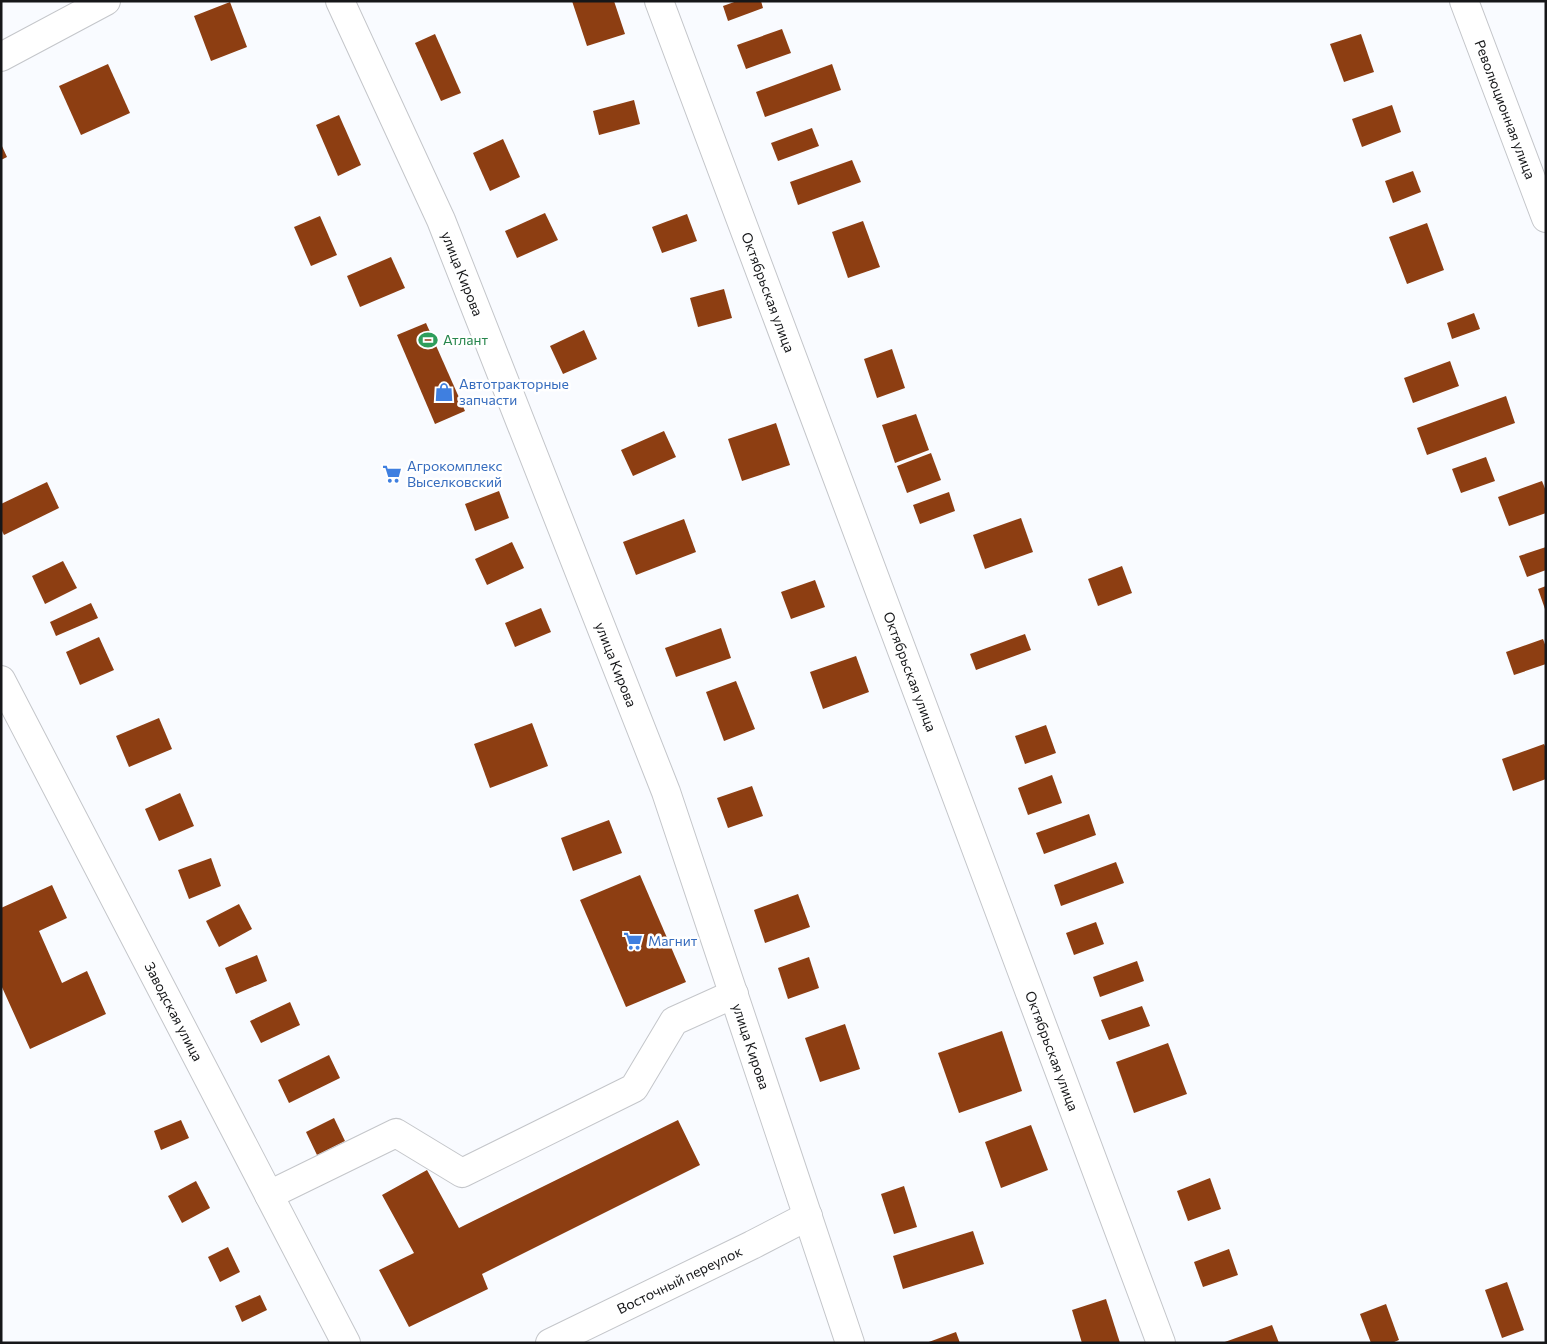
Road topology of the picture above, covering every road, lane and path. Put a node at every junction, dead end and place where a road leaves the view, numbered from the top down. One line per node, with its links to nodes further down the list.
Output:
1 (106, 1): 5 (street)
2 (340, 1): 8 (street, улица Кирова)
3 (659, 1): 14 (street, Октябрьская улица)
4 (1464, 1): 6 (street, Революционная улица)
5 (1, 56)
6 (1546, 218)
7 (1, 680): 9 (street, Заводская улица)
8 (734, 994): 9 (street); 10 (street, улица Кирова)
9 (269, 1195): 11 (street, Заводская улица)
10 (808, 1216): 12 (street, Восточный переулок); 13 (street, улица Кирова)
11 (346, 1343)
12 (550, 1343)
13 (850, 1343)
14 (1161, 1343)

